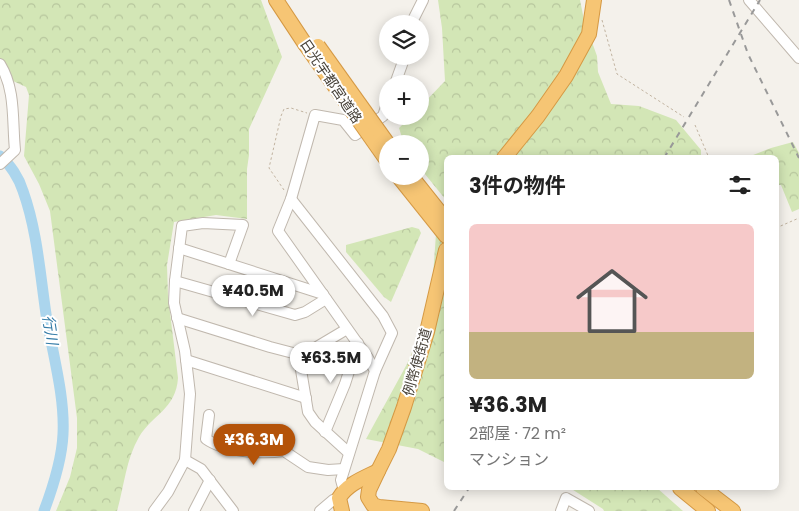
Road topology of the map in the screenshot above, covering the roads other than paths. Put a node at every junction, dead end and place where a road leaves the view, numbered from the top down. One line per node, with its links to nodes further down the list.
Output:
1 (276, 0): 7 (highway, 日光宇都宮道路)
2 (288, 0): 7 (highway, 日光宇都宮道路)
3 (422, 0): 6 (street)
4 (749, 0): 8 (street)
5 (594, 3): 13 (highway)
6 (415, 15)
7 (309, 42): 11 (highway, 日光宇都宮道路, bridge); 12 (highway, 日光宇都宮道路, bridge)
8 (799, 58)
9 (0, 64): 14 (street)
10 (379, 119): 16 (street)
11 (381, 135)
12 (379, 148)
13 (506, 155)
14 (0, 164)
15 (410, 185): 17 (highway)
16 (290, 198): 22 (street); 28 (street)
17 (442, 220)
18 (179, 248): 20 (street); 20 (street); 21 (street)
19 (444, 259): 35 (highway, 例幣使街道)
20 (229, 264): 22 (street)
21 (175, 280): 22 (street); 23 (street)
22 (324, 297): 24 (street)
23 (177, 318): 26 (street); 27 (street)
24 (347, 328): 25 (street); 26 (street)
25 (358, 343): 28 (street); 31 (street)
26 (300, 354): 29 (street)
27 (186, 360): 29 (street); 33 (street)
28 (375, 371): 32 (street)
29 (306, 398): 31 (street)
30 (209, 415): 34 (street)
31 (325, 432): 32 (street)
32 (349, 453): 34 (street)
33 (185, 460): 36 (street); 41 (street)
34 (344, 469): 40 (street)
35 (378, 471): 40 (highway); 45 (highway, 例幣使街道)
36 (210, 480): 42 (street); 43 (street)
37 (682, 490): 48 (highway)
38 (696, 490): 49 (highway)
39 (706, 490): 50 (highway)
40 (342, 500): 44 (street)
41 (154, 511)
42 (194, 511)
43 (233, 511)
44 (320, 511)
45 (422, 511)
46 (560, 511): 47 (street)
47 (589, 511)
48 (708, 511)
49 (721, 511)
50 (733, 511)

